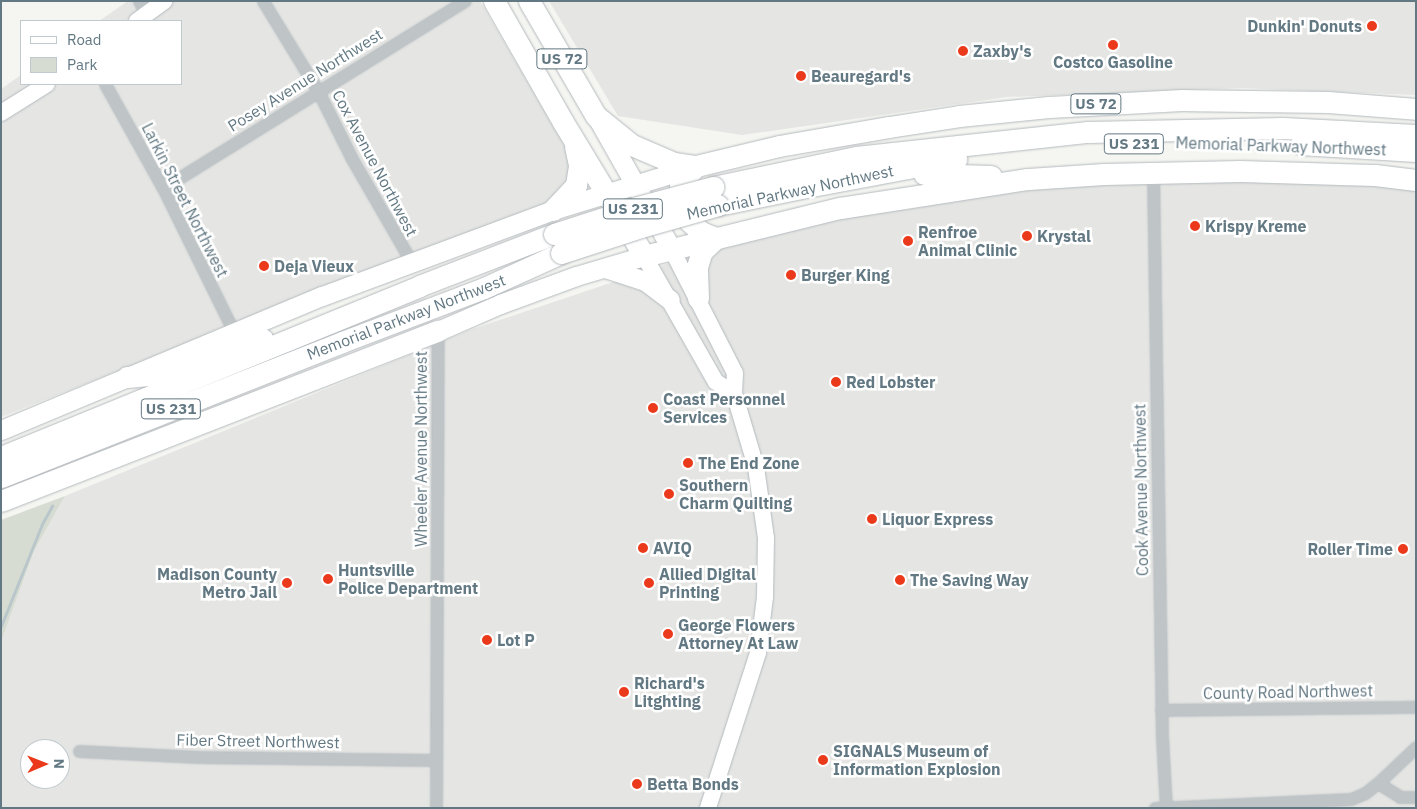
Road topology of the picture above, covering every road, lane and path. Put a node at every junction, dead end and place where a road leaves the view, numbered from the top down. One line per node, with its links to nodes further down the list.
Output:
1 (165, 1): 6 (main road)
2 (263, 1): 9 (street, Cox Avenue Northwest)
3 (465, 1): 9 (street, Posey Avenue Northwest)
4 (494, 1): 15 (highway, US 72)
5 (529, 1): 13 (highway, US 72)
6 (141, 12)
7 (45, 85): 11 (main road)
8 (106, 85): 23 (street, Larkin Street Northwest)
9 (318, 92): 23 (street, Posey Avenue Northwest); 30 (street, Cox Avenue Northwest)
10 (1416, 109): 12 (highway, US 72)
11 (1, 113)
12 (984, 114): 17 (highway, US 72); 18 (highway)
13 (596, 116): 17 (highway, US 72); 22 (main road, US 72)
14 (1416, 135): 18 (highway, Memorial Parkway Northwest / US 231)
15 (573, 139): 24 (highway, US 72); 25 (highway)
16 (1416, 151): 18 (highway, Memorial Parkway Northwest / US 231)
17 (696, 166): 22 (main road); 26 (highway)
18 (855, 167): 20 (highway); 27 (highway, Memorial Parkway Northwest / US 231, bridge)
19 (1153, 172): 20 (highway); 21 (highway); 47 (street, Cook Avenue Northwest)
20 (1028, 179): 26 (highway)
21 (1416, 180)
22 (637, 184): 24 (main road); 28 (main road, US 72)
23 (163, 188): 37 (street, Larkin Street Northwest)
24 (607, 194): 25 (main road); 29 (highway, US 72)
25 (554, 210): 30 (main road); 32 (main road)
26 (716, 238): 28 (highway); 33 (highway)
27 (558, 244): 35 (highway, Memorial Parkway Northwest / US 231); 38 (highway, Memorial Parkway Northwest / US 231)
28 (672, 250): 29 (highway); 33 (main road)
29 (644, 256): 31 (main road, Memorial Parkway Northwest); 34 (main road)
30 (412, 263): 37 (main road)
31 (604, 267): 32 (main road, Memorial Parkway Northwest); 34 (main road)
32 (576, 276): 36 (main road, Memorial Parkway Northwest)
33 (698, 298): 40 (main road)
34 (670, 300): 40 (main road)
35 (340, 319): 39 (highway); 43 (highway, Memorial Parkway Northwest / US 231)
36 (438, 330): 41 (highway); 50 (street, Wheeler Avenue Northwest)
37 (234, 332): 39 (main road)
38 (342, 342): 41 (highway); 44 (highway, Memorial Parkway Northwest / US 231)
39 (127, 377): 42 (main road)
40 (734, 393): 54 (main road)
41 (212, 419): 45 (highway)
42 (1, 430)
43 (1, 457)
44 (1, 477)
45 (4, 501)
46 (1416, 707): 47 (street, County Road Northwest)
47 (1161, 710): 56 (street, Cook Avenue Northwest)
48 (1416, 747): 51 (street)
49 (79, 751): 50 (street, Fiber Street Northwest)
50 (436, 760): 53 (street, Wheeler Avenue Northwest)
51 (1378, 783): 52 (street); 56 (street)
52 (1416, 797)
53 (436, 808)
54 (708, 808)
55 (1155, 808): 56 (street)
56 (1166, 808)

